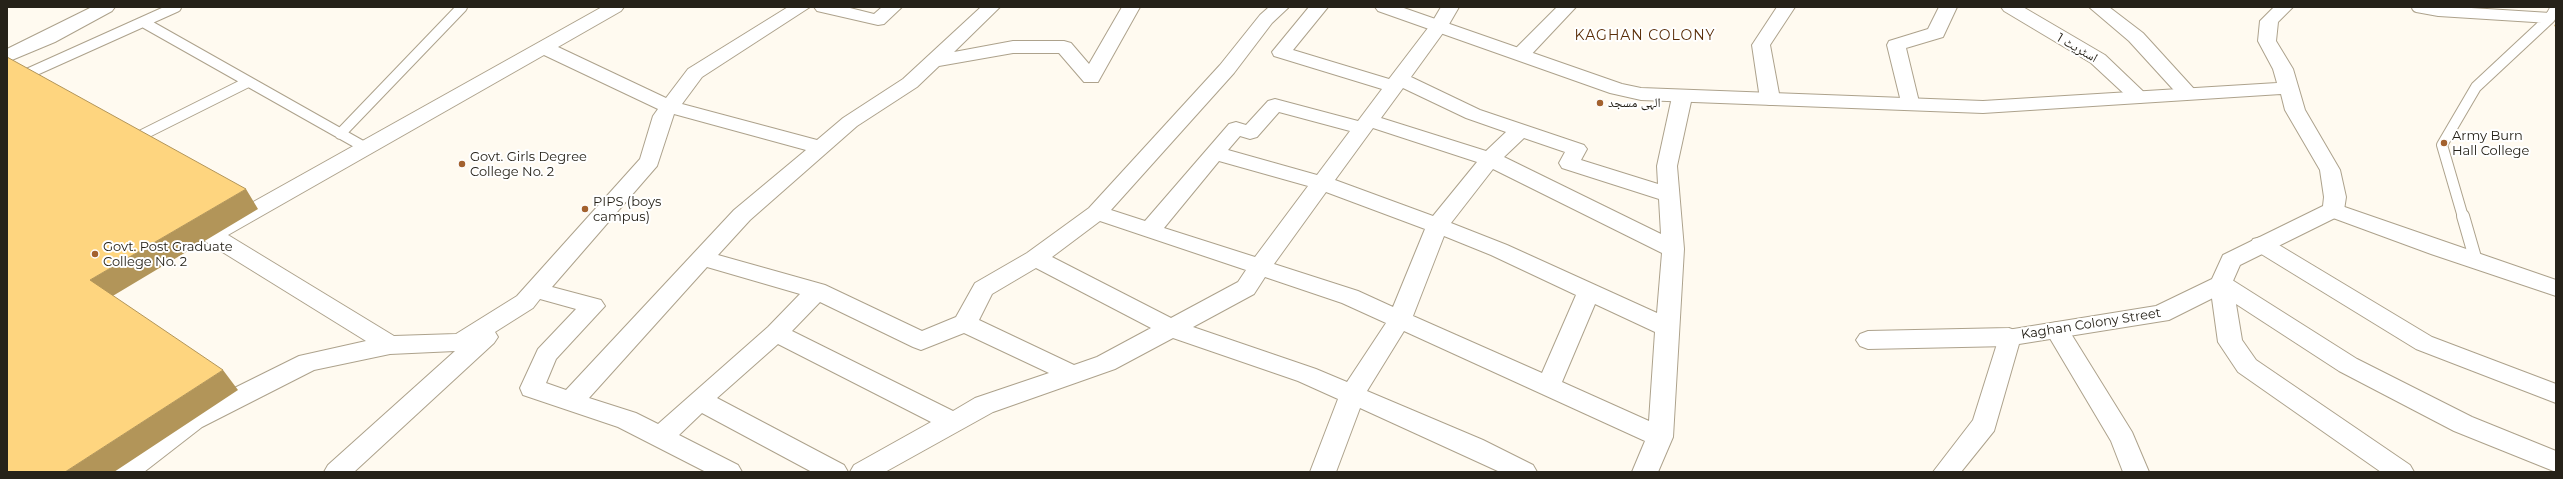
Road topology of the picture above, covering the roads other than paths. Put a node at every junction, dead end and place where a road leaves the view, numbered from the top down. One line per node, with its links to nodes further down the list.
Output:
1 (106, 7): 26 (street)
2 (176, 7): 23 (lane)
3 (462, 7): 40 (lane)
4 (615, 7): 24 (street)
5 (801, 7): 37 (street)
6 (823, 7): 7 (street)
7 (894, 7)
8 (991, 7): 27 (street)
9 (1131, 7): 27 (street)
10 (1280, 7): 49 (street)
11 (1319, 7): 30 (street)
12 (1384, 7): 21 (street)
13 (1567, 7): 25 (street)
14 (1786, 7): 35 (street)
15 (1948, 7): 36 (street)
16 (2010, 7): 34 (street, اسٹریٹ 1)
17 (2098, 7): 32 (street)
18 (2284, 7): 31 (street)
19 (2417, 7): 22 (lane)
20 (2556, 7): 22 (lane)
21 (1445, 16): 25 (street); 30 (street)
22 (2550, 18): 56 (lane)
23 (143, 22): 28 (lane); 29 (lane)
24 (545, 48): 37 (street); 43 (street)
25 (1521, 54): 33 (street)
26 (7, 56)
27 (931, 62): 42 (street)
28 (248, 82): 40 (lane); 41 (lane)
29 (7, 83)
30 (1397, 83): 38 (street); 39 (street)
31 (2288, 88): 32 (street); 48 (street)
32 (2188, 94): 34 (street)
33 (1682, 97): 35 (street); 47 (street)
34 (2139, 97): 36 (street)
35 (1770, 99): 36 (street)
36 (1909, 102)
37 (670, 107): 42 (street); 62 (street)
38 (1366, 124): 44 (street); 45 (street); 46 (street)
39 (1520, 130): 45 (street); 47 (street)
40 (340, 134): 43 (lane)
41 (121, 146)
42 (820, 147): 54 (street)
43 (366, 148): 71 (street)
44 (1215, 153): 46 (street); 51 (street)
45 (1490, 159): 50 (street); 53 (street)
46 (1321, 183): 50 (street); 57 (street)
47 (1669, 195): 53 (street)
48 (2333, 210): 52 (street); 56 (street)
49 (1097, 213): 51 (street); 55 (street)
50 (1437, 225): 61 (street); 63 (street)
51 (1150, 230): 57 (street)
52 (2261, 244): 58 (street); 74 (street)
53 (1673, 249): 66 (street)
54 (702, 258): 60 (street); 77 (street)
55 (1035, 258): 64 (street); 65 (street)
56 (2476, 261): 59 (street)
57 (1260, 266): 63 (street); 65 (street)
58 (2221, 284): 67 (street, Kaghan Colony Street); 81 (street); 92 (street)
59 (2556, 288)
60 (817, 291): 64 (street); 68 (street)
61 (1589, 291): 66 (street); 73 (street)
62 (530, 296): 71 (street); 77 (street); 83 (street)
63 (1400, 319): 73 (street); 75 (street)
64 (965, 323): 72 (street)
65 (1171, 328): 72 (street); 75 (street)
66 (1669, 328): 79 (street)
67 (2057, 330): 69 (street, Kaghan Colony Street); 91 (street)
68 (776, 333): 76 (street); 78 (street)
69 (2009, 337): 70 (street); 90 (street, Kaghan Colony Street)
70 (1868, 340)
71 (390, 344): 82 (street)
72 (1072, 374): 78 (street)
73 (1548, 387): 79 (street)
74 (2556, 394)
75 (1352, 395): 87 (street); 88 (street)
76 (699, 400): 80 (street); 85 (street)
77 (571, 401): 80 (street)
78 (953, 422): 86 (street)
79 (1660, 437): 89 (street)
80 (660, 438): 84 (street)
81 (2556, 462)
82 (125, 472)
83 (337, 472)
84 (729, 472)
85 (835, 472)
86 (863, 472)
87 (1323, 472)
88 (1524, 472)
89 (1645, 472)
90 (1946, 472)
91 (2136, 472)
92 (2402, 472)

